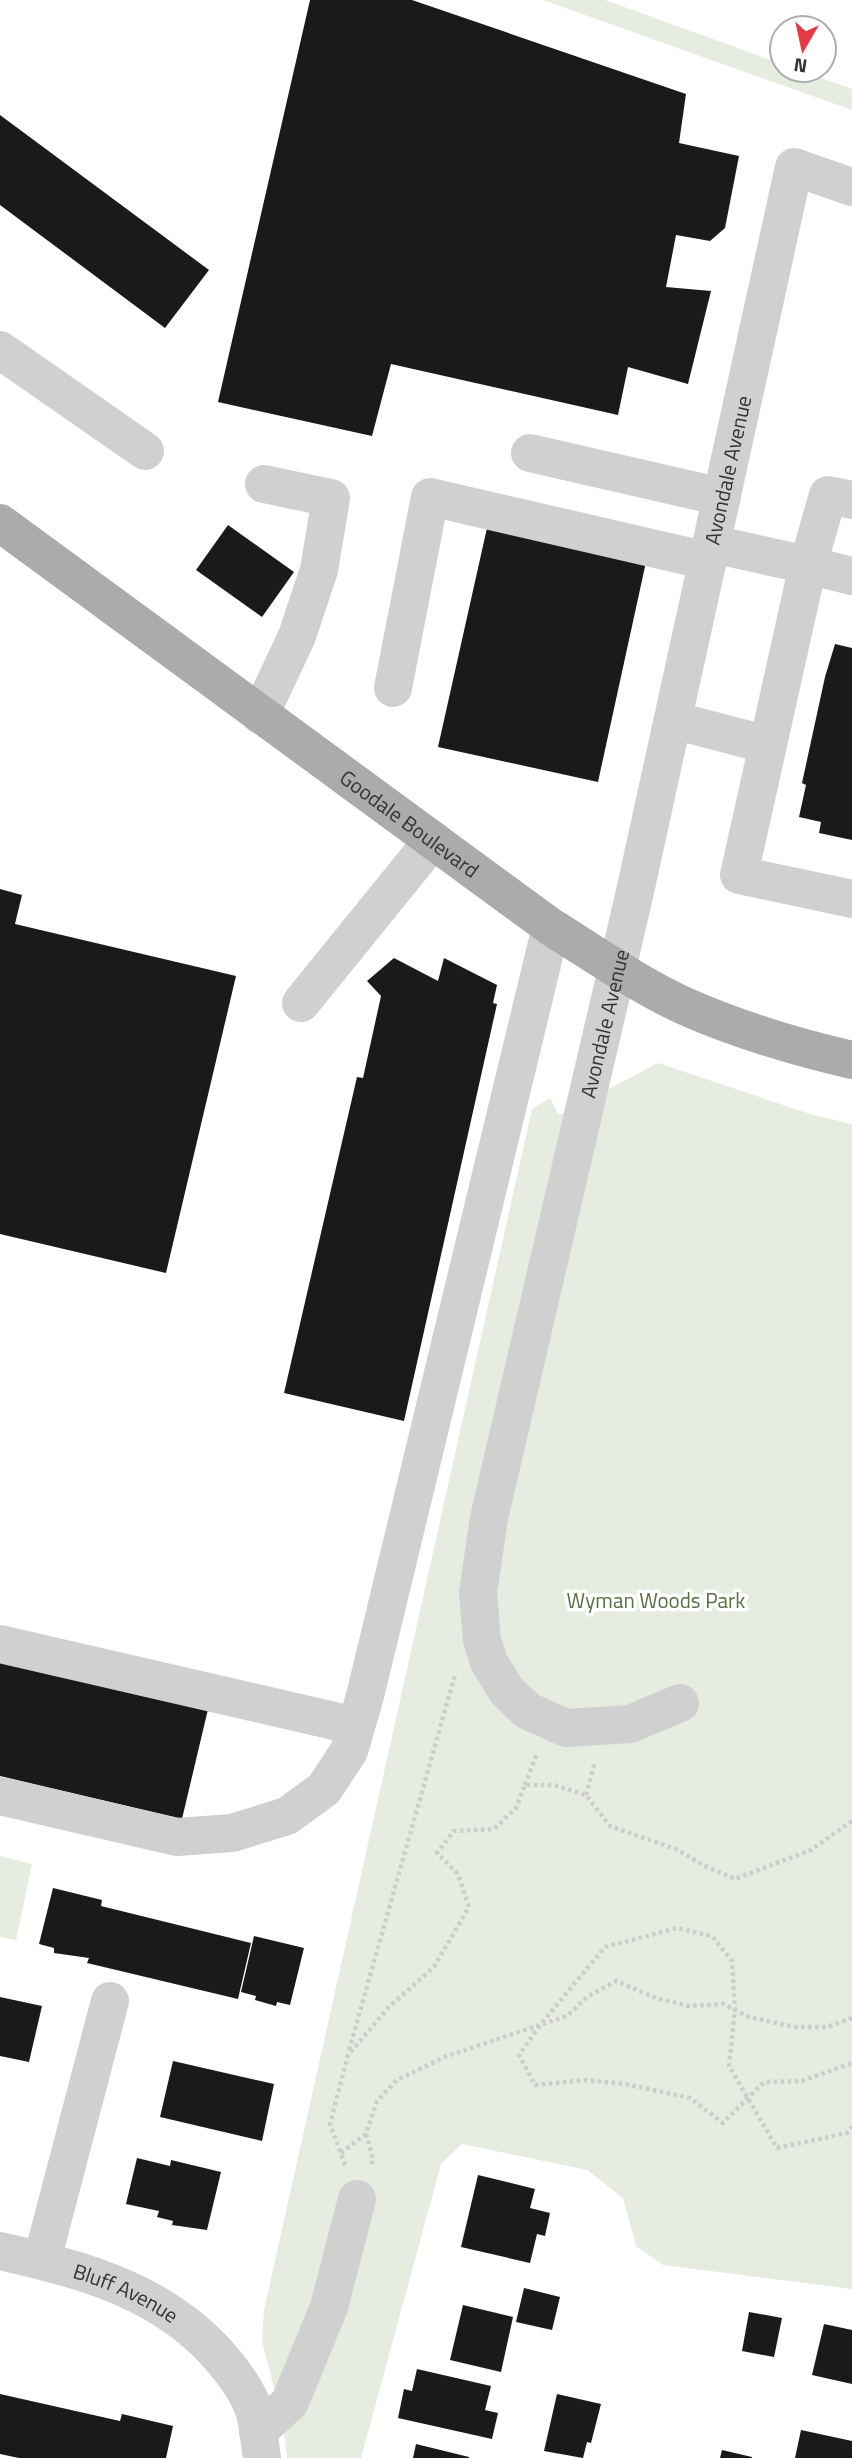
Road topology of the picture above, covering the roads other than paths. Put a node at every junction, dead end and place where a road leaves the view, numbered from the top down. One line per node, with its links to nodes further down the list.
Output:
1 (852, 187): 6 (street, Avondale Avenue)
2 (0, 350): 3 (street)
3 (145, 451)
4 (530, 453): 6 (street)
5 (264, 484): 13 (street)
6 (722, 497): 9 (street, Avondale Avenue)
7 (852, 500): 10 (street)
8 (0, 523): 13 (main road, Goodale Boulevard)
9 (710, 553): 10 (street); 12 (street); 14 (street, Avondale Avenue)
10 (808, 565): 11 (street); 15 (street)
11 (852, 576)
12 (393, 688)
13 (260, 715): 16 (main road, Goodale Boulevard)
14 (673, 720): 15 (street); 19 (street, Avondale Avenue)
15 (768, 745): 17 (street)
16 (433, 840): 18 (main road, Goodale Boulevard); 20 (street)
17 (852, 900)
18 (551, 926): 19 (main road, Goodale Boulevard); 24 (street)
19 (617, 968): 21 (main road, Goodale Boulevard); 23 (street, Avondale Avenue)
20 (300, 1003)
21 (852, 1060)
22 (0, 1644): 24 (street)
23 (680, 1703)
24 (356, 1726): 25 (street)
25 (0, 1796)
26 (110, 2001): 29 (street)
27 (357, 2199): 30 (street)
28 (0, 2251): 29 (street, Bluff Avenue)
29 (42, 2260): 30 (street, Bluff Avenue)
30 (260, 2445)

